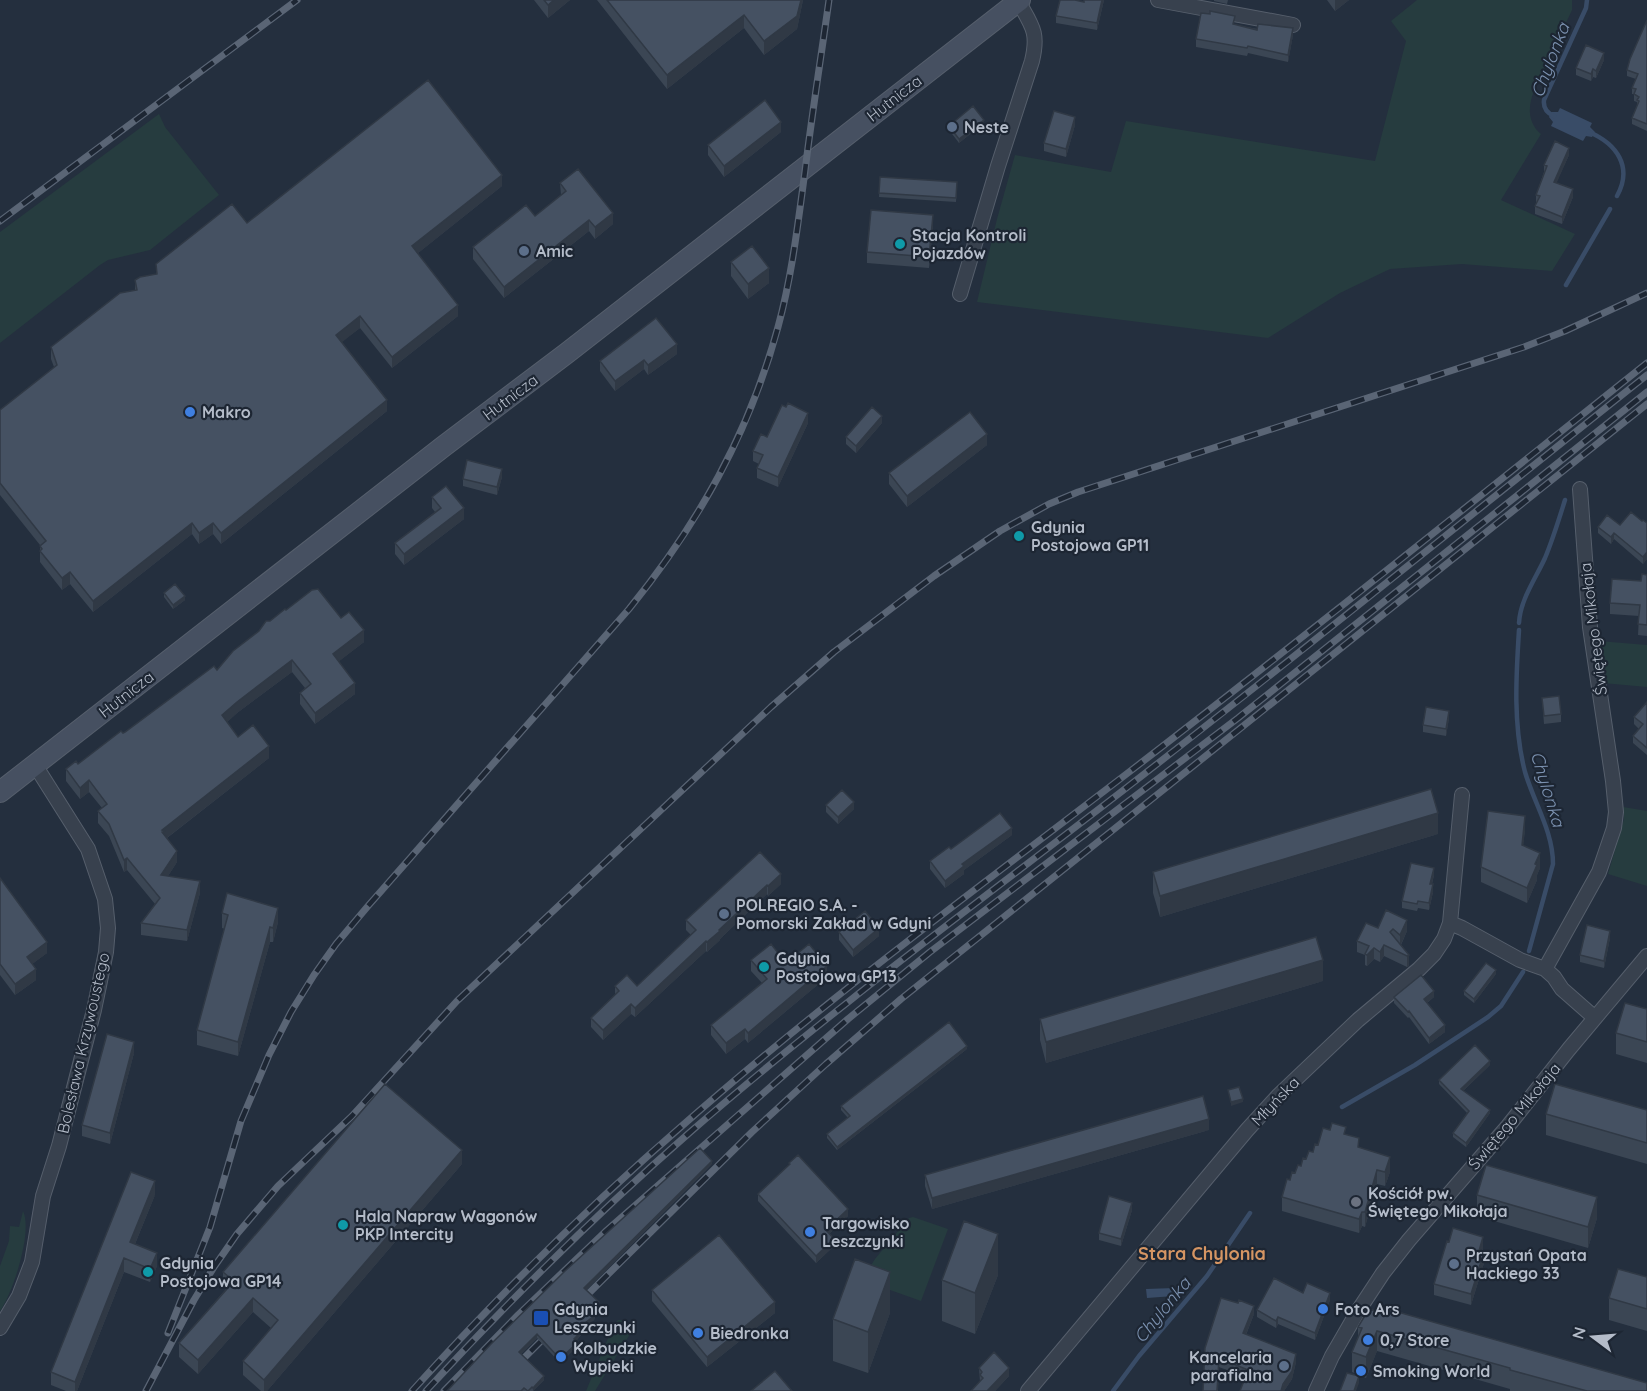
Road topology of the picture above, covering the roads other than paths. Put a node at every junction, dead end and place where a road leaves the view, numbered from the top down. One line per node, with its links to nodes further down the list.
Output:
1 (1158, 0): 3 (street)
2 (1019, 1): 4 (street); 6 (main road, Hutnicza)
3 (1293, 25)
4 (960, 294)
5 (1580, 489): 11 (street, Świętego Mikołaja)
6 (35, 765): 7 (main road, Hutnicza); 13 (street, Bolesława Krzywoustego)
7 (0, 792)
8 (1462, 795): 9 (street, Młyńska)
9 (1450, 923): 11 (street); 14 (street, Młyńska)
10 (1647, 956): 12 (street, Świętego Mikołaja)
11 (1545, 969): 12 (street)
12 (1595, 1018): 15 (street, Świętego Mikołaja)
13 (0, 1328)
14 (1028, 1391)
15 (1316, 1391)

